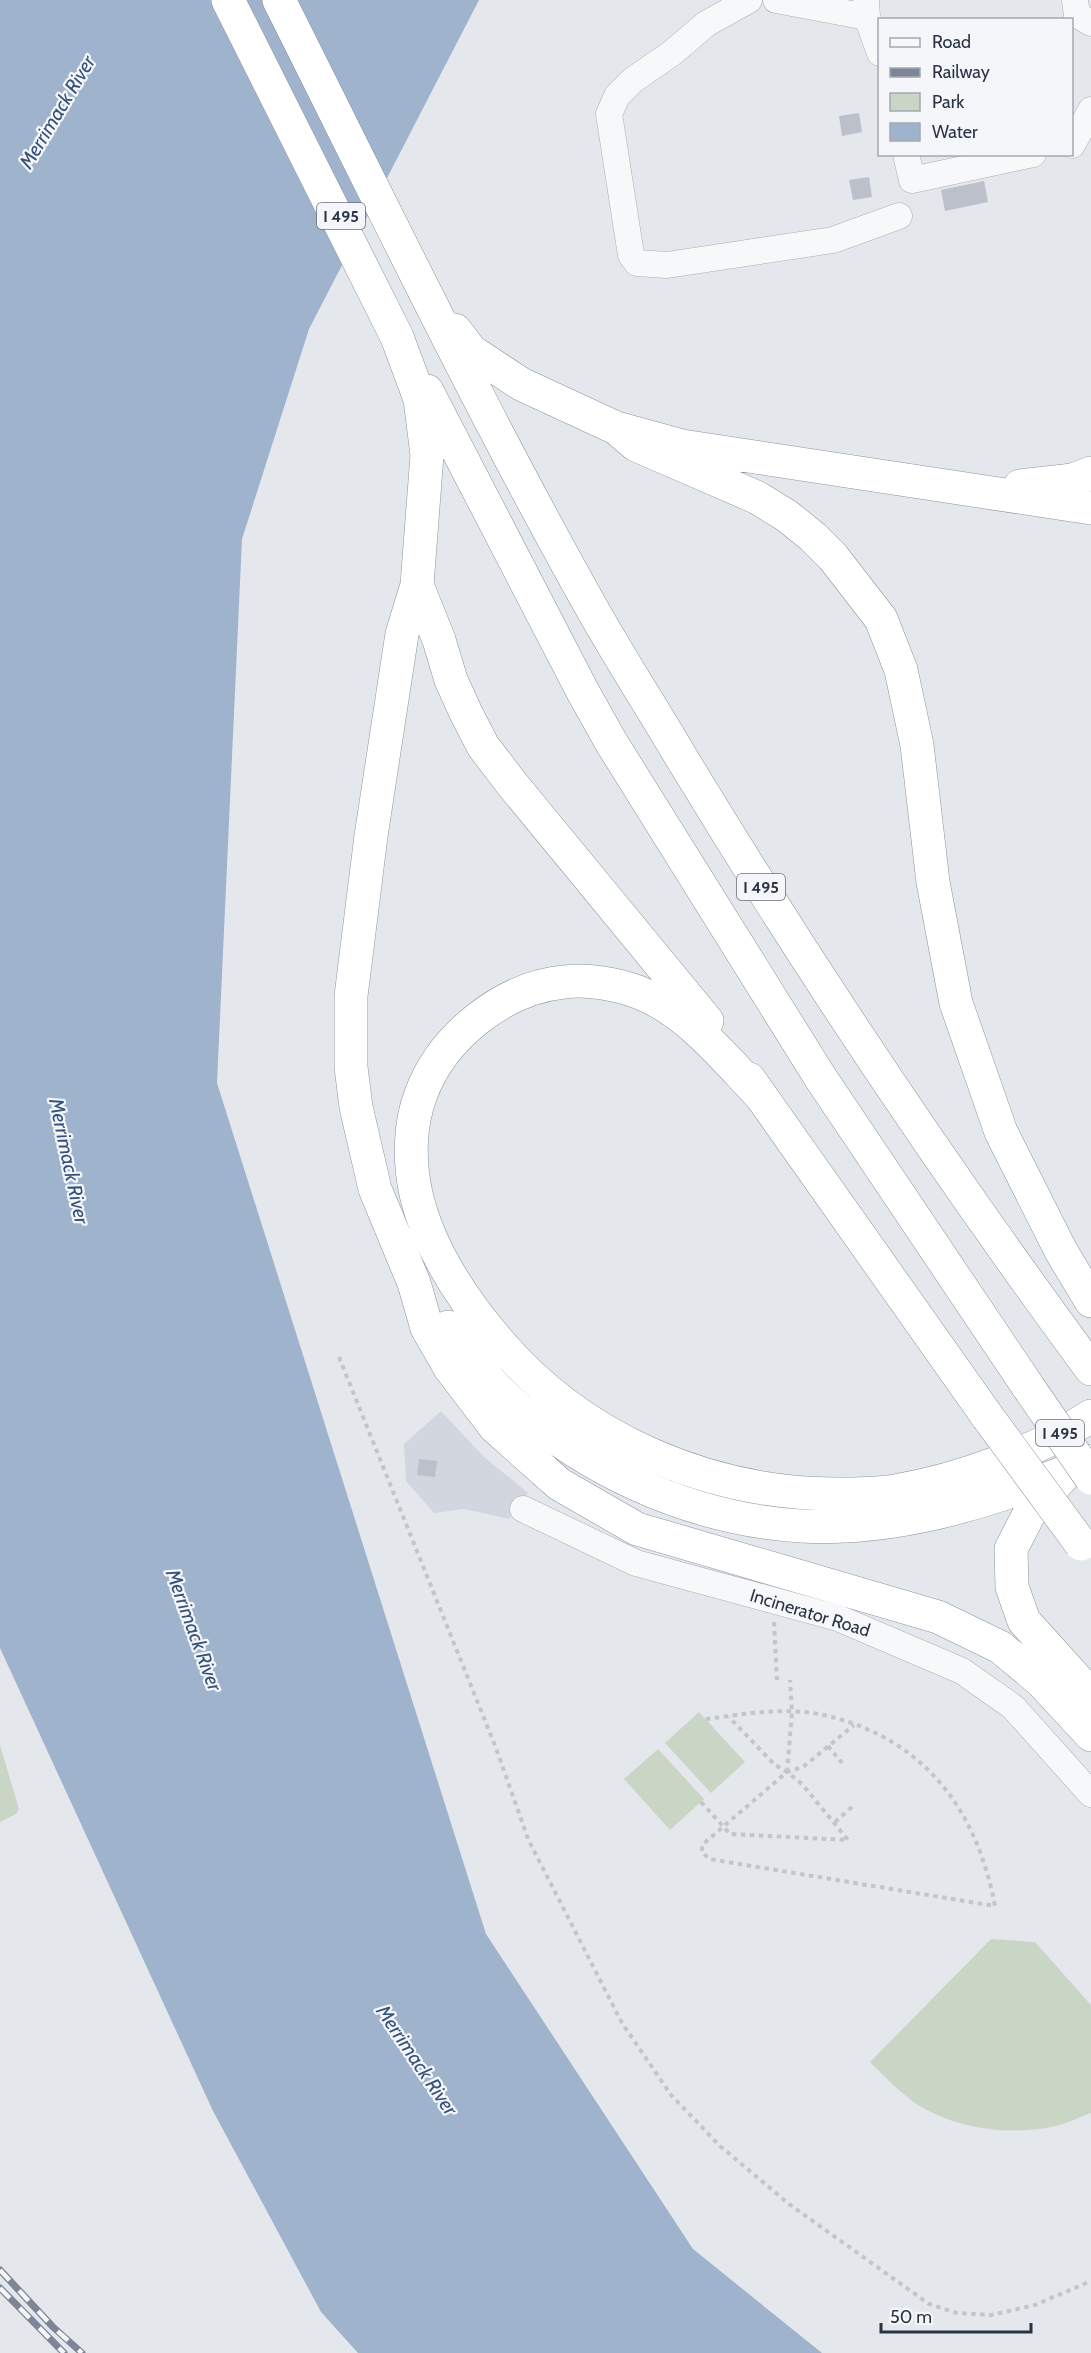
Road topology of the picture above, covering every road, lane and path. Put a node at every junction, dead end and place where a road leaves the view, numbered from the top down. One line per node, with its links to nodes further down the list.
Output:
1 (228, 0): 21 (highway)
2 (233, 0): 28 (highway, I 495, bridge)
3 (279, 0): 17 (highway); 26 (highway, I 495)
4 (723, 0): 10 (lane)
5 (748, 0): 10 (lane)
6 (776, 0): 8 (lane)
7 (1075, 0): 9 (lane)
8 (866, 9): 11 (lane)
9 (1091, 23)
10 (706, 24): 16 (lane)
11 (878, 50)
12 (1091, 110): 13 (lane)
13 (1073, 142)
14 (906, 156): 15 (lane)
15 (1024, 156)
16 (899, 216)
17 (616, 428): 19 (highway); 24 (highway)
18 (1091, 473): 19 (highway)
19 (974, 490): 20 (highway)
20 (1091, 508)
21 (417, 585): 22 (highway); 23 (highway)
22 (762, 1096): 27 (highway); 30 (highway, bridge)
23 (414, 1283): 28 (highway); 39 (highway)
24 (1091, 1301)
25 (339, 1357): 48 (path)
26 (1088, 1365)
27 (1091, 1416)
28 (1083, 1471): 34 (highway)
29 (523, 1509): 31 (lane, Incinerator Road)
30 (1086, 1550)
31 (782, 1603): 32 (path); 43 (lane, Incinerator Road)
32 (777, 1680)
33 (790, 1680): 35 (path)
34 (1091, 1695)
35 (792, 1712): 36 (path); 38 (path); 42 (path)
36 (728, 1716): 37 (path); 42 (path)
37 (706, 1719)
38 (854, 1725): 40 (path); 47 (path)
39 (1091, 1735)
40 (828, 1746): 41 (path); 42 (path)
41 (842, 1762)
42 (787, 1772): 46 (path); 47 (path)
43 (1091, 1794)
44 (701, 1802): 47 (path)
45 (852, 1807): 46 (path)
46 (835, 1822): 47 (path)
47 (723, 1827)
48 (1091, 2282)

